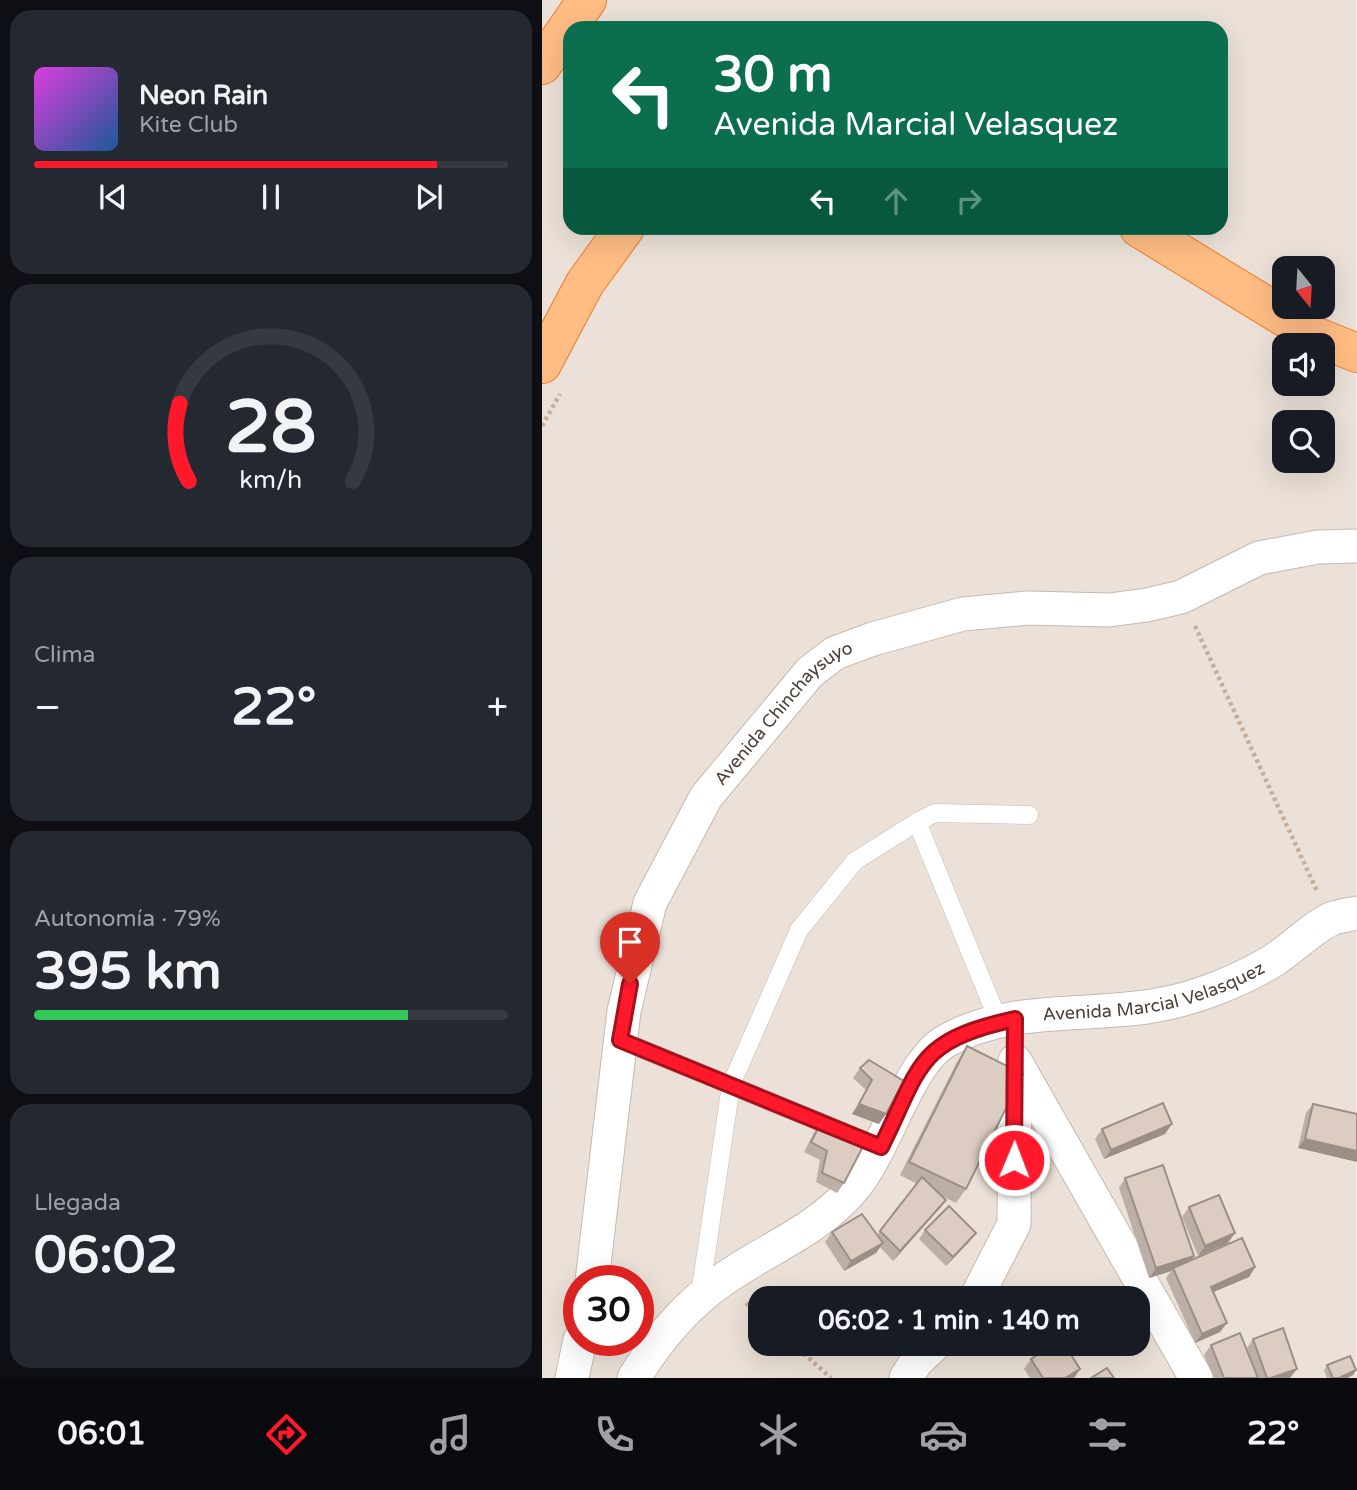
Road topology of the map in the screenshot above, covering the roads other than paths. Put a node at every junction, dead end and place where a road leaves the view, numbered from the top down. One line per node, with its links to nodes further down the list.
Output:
1 (587, 0): 2 (highway)
2 (572, 21)
3 (563, 35): 4 (highway)
4 (542, 65)
5 (620, 235): 8 (highway)
6 (1150, 235): 7 (highway)
7 (1356, 353)
8 (542, 364)
9 (1356, 546): 14 (street, Avenida Chinchaysuyo)
10 (1028, 815): 11 (lane)
11 (917, 822): 13 (lane); 16 (lane)
12 (1344, 916): 13 (street, Avenida Marcial Velasquez)
13 (1007, 1021): 15 (street); 17 (street, Avenida Marcial Velasquez)
14 (620, 1040): 16 (lane); 18 (street, Avenida Chinchaysuyo)
15 (1015, 1060): 19 (street); 26 (street)
16 (731, 1085): 17 (lane); 20 (lane)
17 (868, 1142): 20 (street, Avenida Marcial Velasquez)
18 (594, 1265)
19 (984, 1286)
20 (699, 1298): 24 (street, Avenida Marcial Velasquez)
21 (577, 1356): 23 (street)
22 (922, 1356): 25 (street)
23 (572, 1378)
24 (634, 1378)
25 (906, 1378)
26 (1196, 1378)

